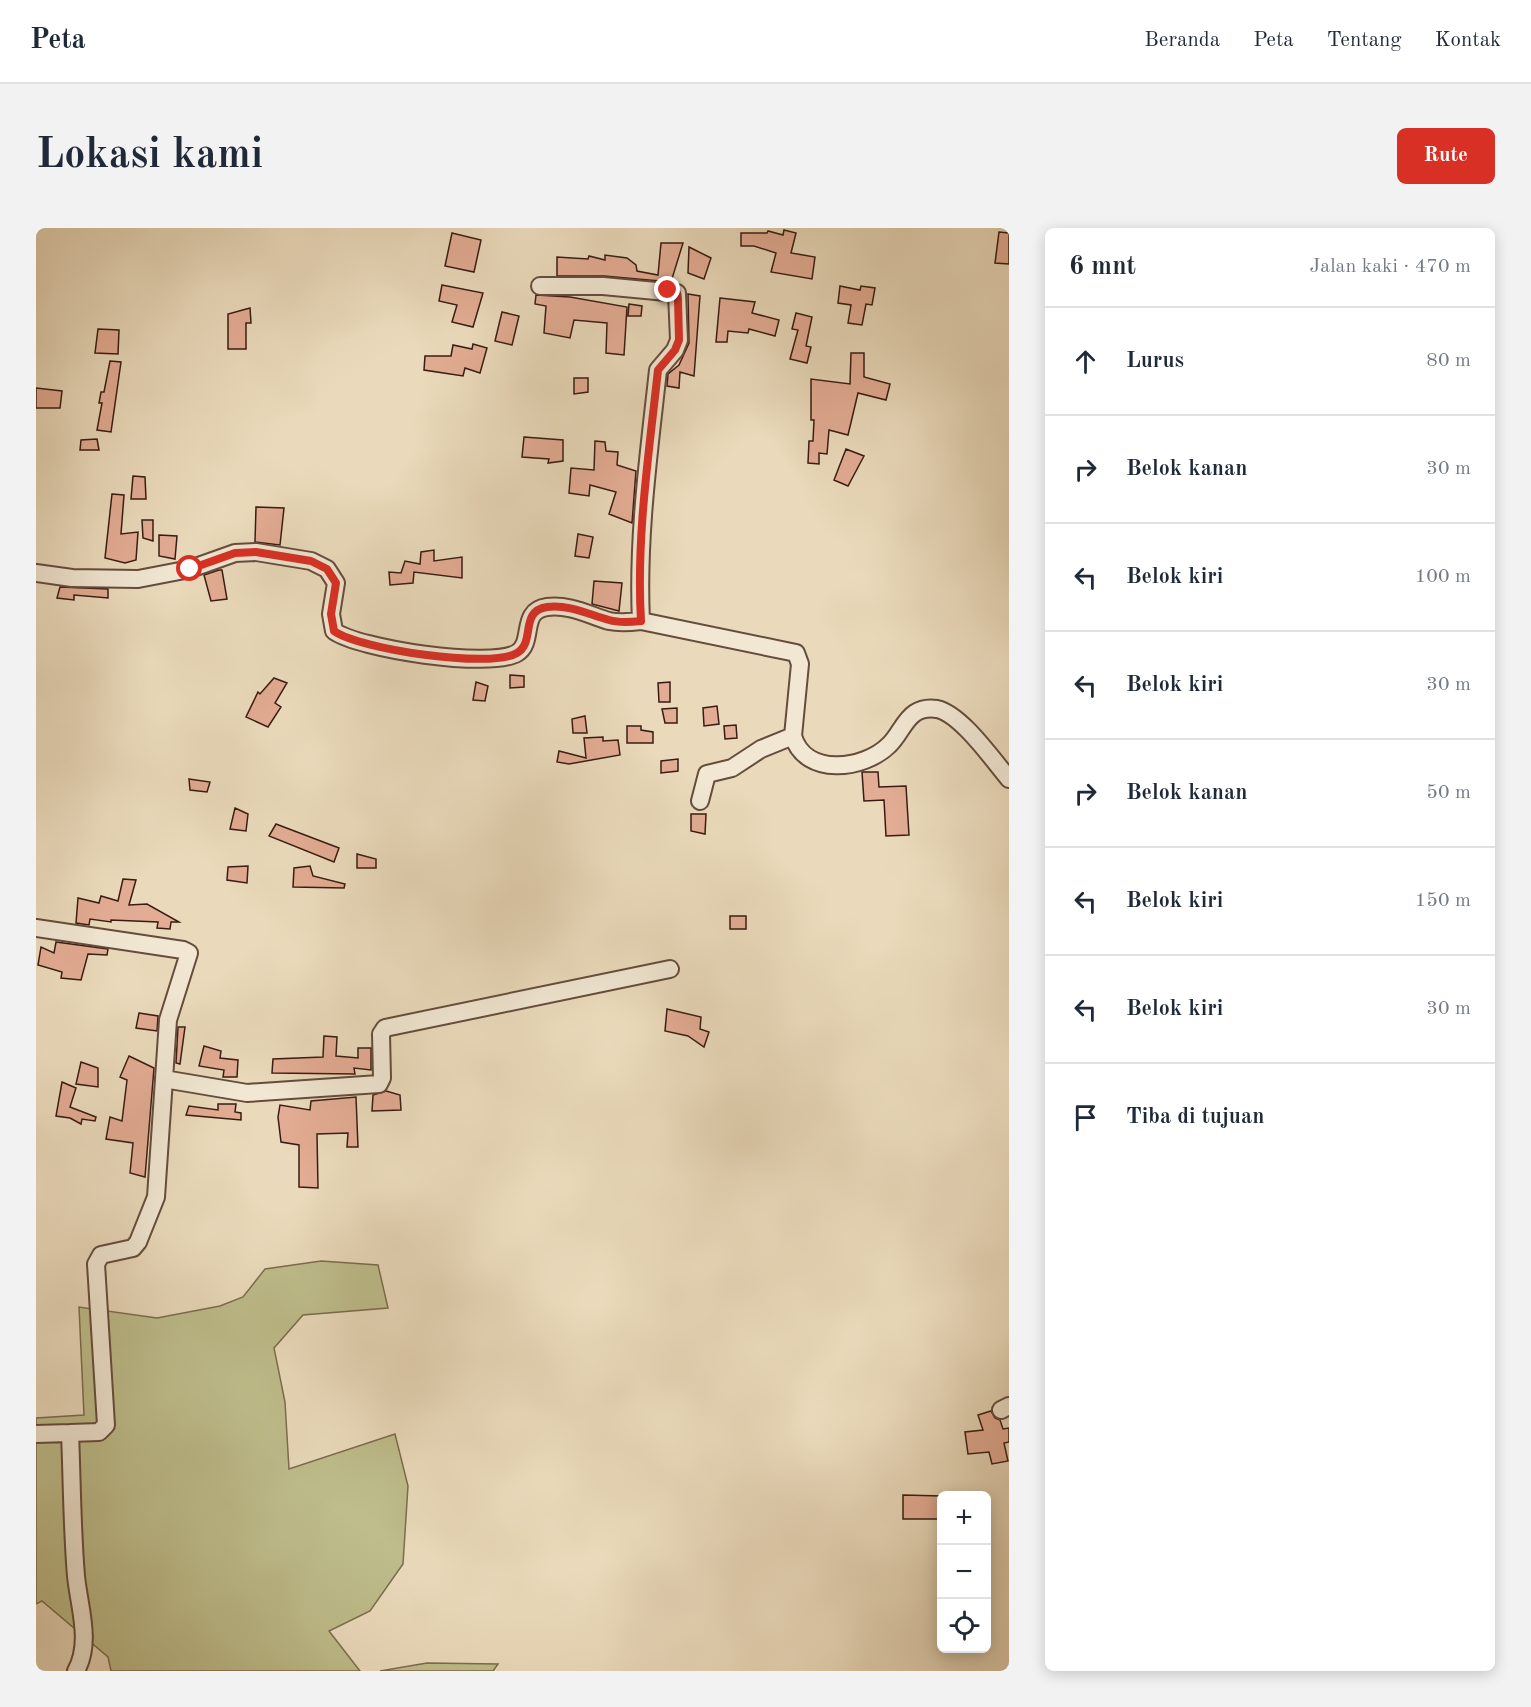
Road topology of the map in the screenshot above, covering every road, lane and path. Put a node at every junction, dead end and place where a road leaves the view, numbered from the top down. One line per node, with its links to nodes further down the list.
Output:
1 (540, 286): 3 (street)
2 (36, 573): 3 (street)
3 (641, 621): 4 (street)
4 (793, 736): 5 (street); 6 (street)
5 (1009, 779)
6 (700, 801)
7 (36, 928): 9 (street)
8 (670, 969): 9 (street)
9 (164, 1079): 10 (street)
10 (70, 1433): 11 (street); 12 (street)
11 (36, 1434)
12 (76, 1671)

